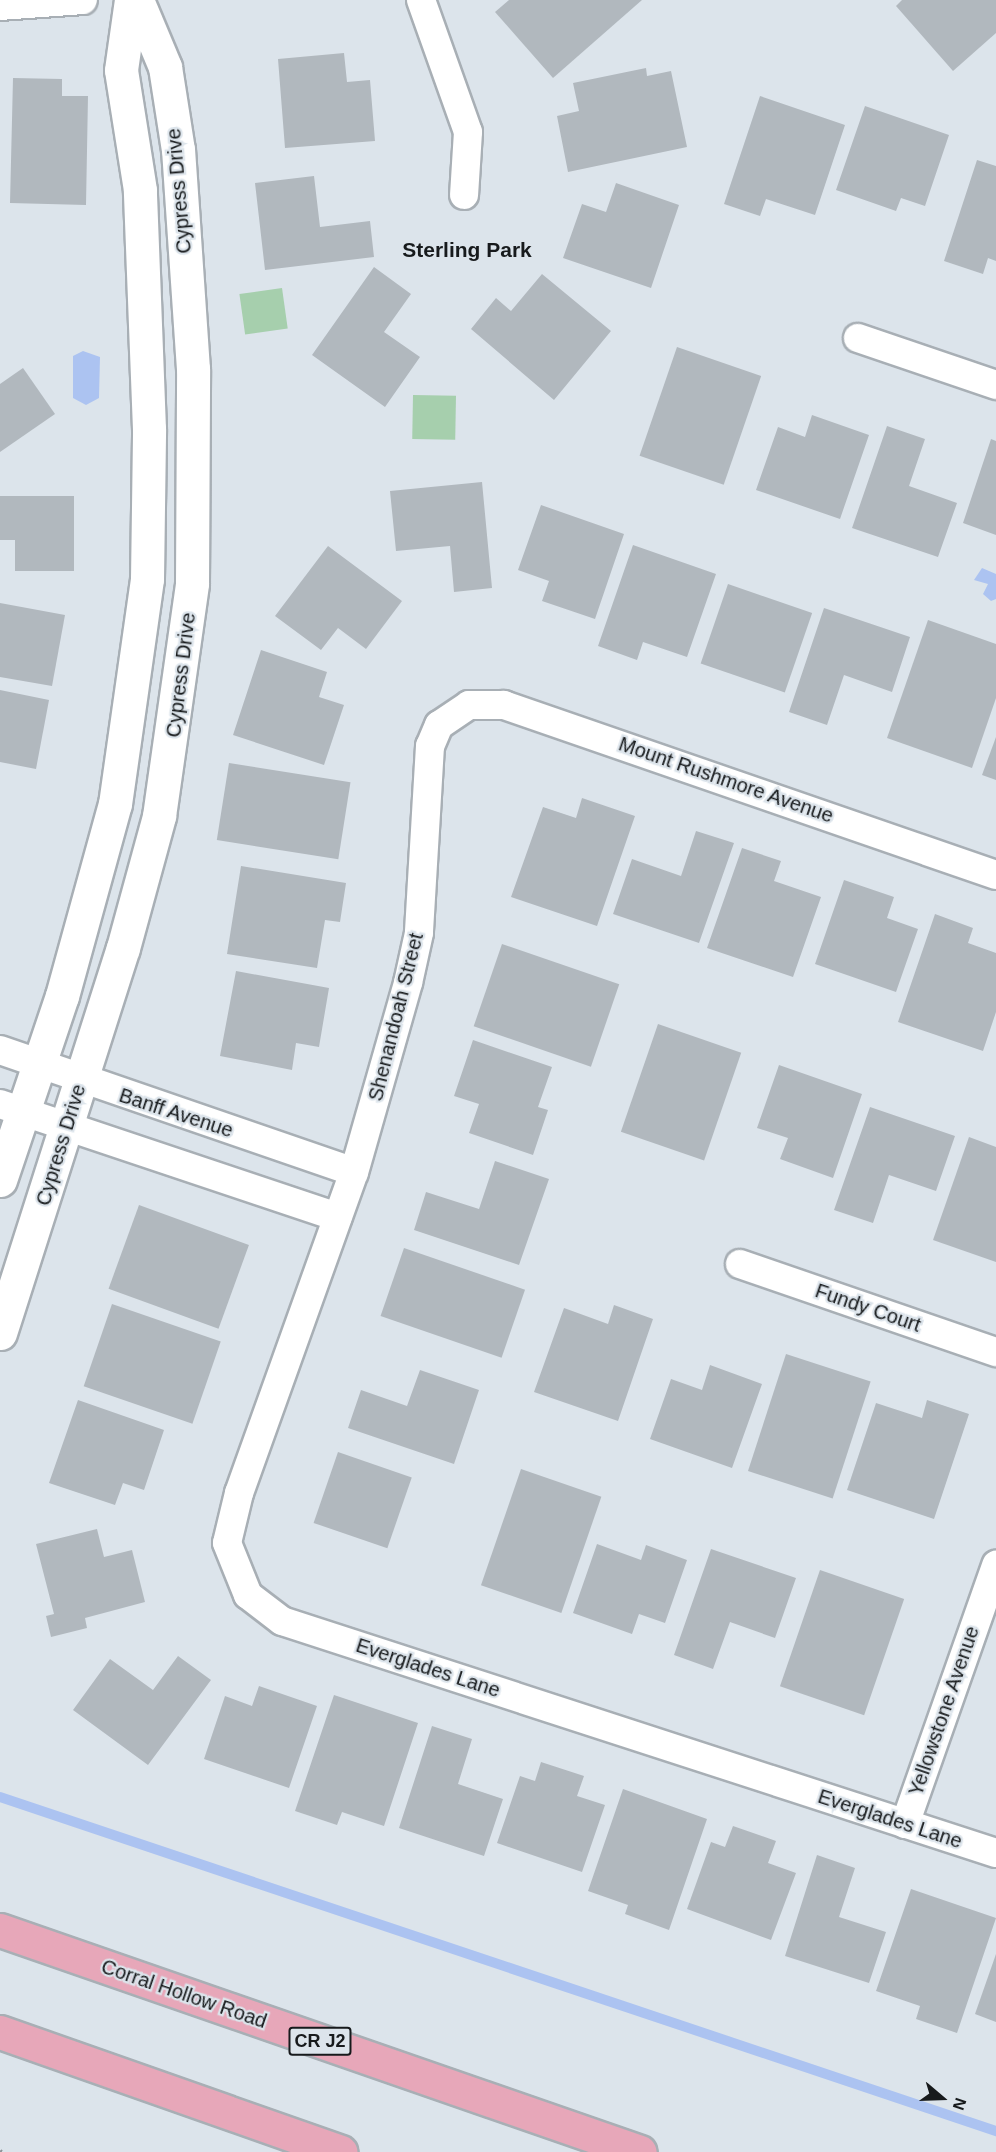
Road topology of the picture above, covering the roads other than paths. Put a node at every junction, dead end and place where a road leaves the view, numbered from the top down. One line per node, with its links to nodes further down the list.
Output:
1 (83, 0): 5 (street)
2 (131, 0): 12 (street, Cypress Drive)
3 (137, 0): 13 (street, Cypress Drive)
4 (420, 0): 6 (street)
5 (0, 6)
6 (464, 195)
7 (858, 338): 8 (street)
8 (996, 385)
9 (453, 713): 10 (street, Mount Rushmore Avenue); 16 (street, Shenandoah Street)
10 (996, 875)
11 (0, 1050): 12 (street, Banff Avenue)
12 (39, 1065): 13 (street, Banff Avenue); 14 (street, Cypress Drive)
13 (81, 1082): 15 (street, Cypress Drive); 16 (street, Banff Avenue)
14 (11, 1109): 15 (street); 17 (street, Cypress Drive)
15 (68, 1126): 18 (street); 20 (street, Cypress Drive)
16 (354, 1172): 18 (street, Shenandoah Street)
17 (0, 1180)
18 (338, 1217): 23 (street, Everglades Lane)
19 (740, 1264): 21 (street, Fundy Court)
20 (0, 1333)
21 (996, 1352)
22 (996, 1565): 23 (street, Yellowstone Avenue)
23 (905, 1824): 24 (street, Everglades Lane)
24 (996, 1853)
25 (0, 1930): 28 (main road, Corral Hollow Road / CR J2)
26 (0, 2032): 27 (main road)
27 (341, 2152)
28 (640, 2152)

